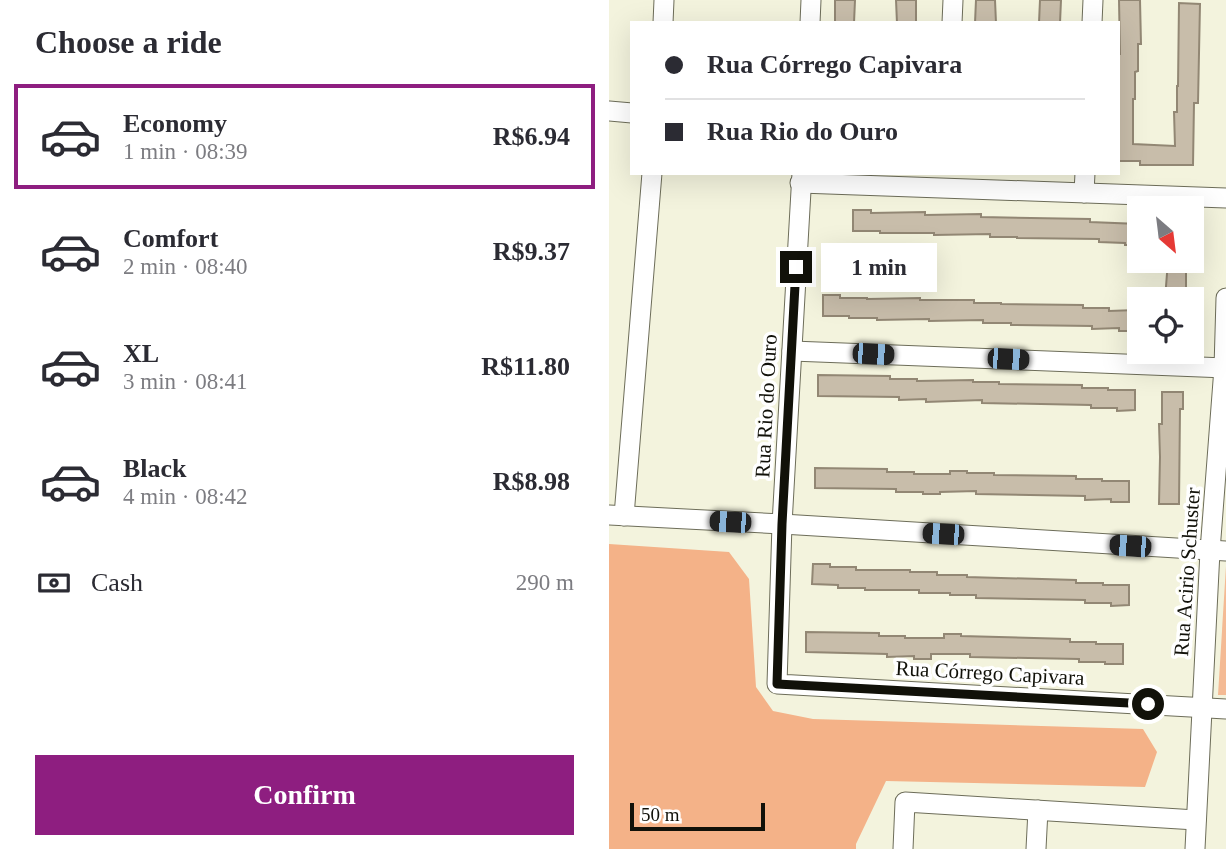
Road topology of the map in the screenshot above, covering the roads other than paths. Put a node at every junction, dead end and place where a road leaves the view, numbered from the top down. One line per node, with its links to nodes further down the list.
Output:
1 (664, 0): 5 (street)
2 (811, 0): 6 (street)
3 (953, 0): 7 (street)
4 (1093, 0): 8 (street)
5 (663, 21)
6 (810, 21)
7 (952, 21)
8 (1092, 21)
9 (609, 111): 10 (street)
10 (630, 113)
11 (652, 175): 19 (street)
12 (801, 178): 13 (street); 17 (street, Rua Rio do Ouro)
13 (944, 181): 14 (street)
14 (1085, 183): 15 (street)
15 (1226, 198)
16 (1226, 298): 18 (street, Rua Acirio Schuster)
17 (792, 351): 18 (street); 20 (street, Rua Rio do Ouro)
18 (1225, 368): 21 (street, Rua Acirio Schuster)
19 (616, 516): 20 (street)
20 (782, 524): 21 (street); 22 (street, Rua Rio do Ouro)
21 (1218, 551): 23 (street, Rua Acirio Schuster)
22 (777, 684): 23 (street, Rua Córrego Capivara)
23 (1201, 707): 24 (street, Rua Córrego Capivara); 26 (street, Rua Acirio Schuster)
24 (1226, 709)
25 (1038, 810): 26 (street); 27 (street); 28 (street)
26 (1196, 820): 29 (street, Rua Acirio Schuster)
27 (902, 849)
28 (1036, 849)
29 (1195, 849)

